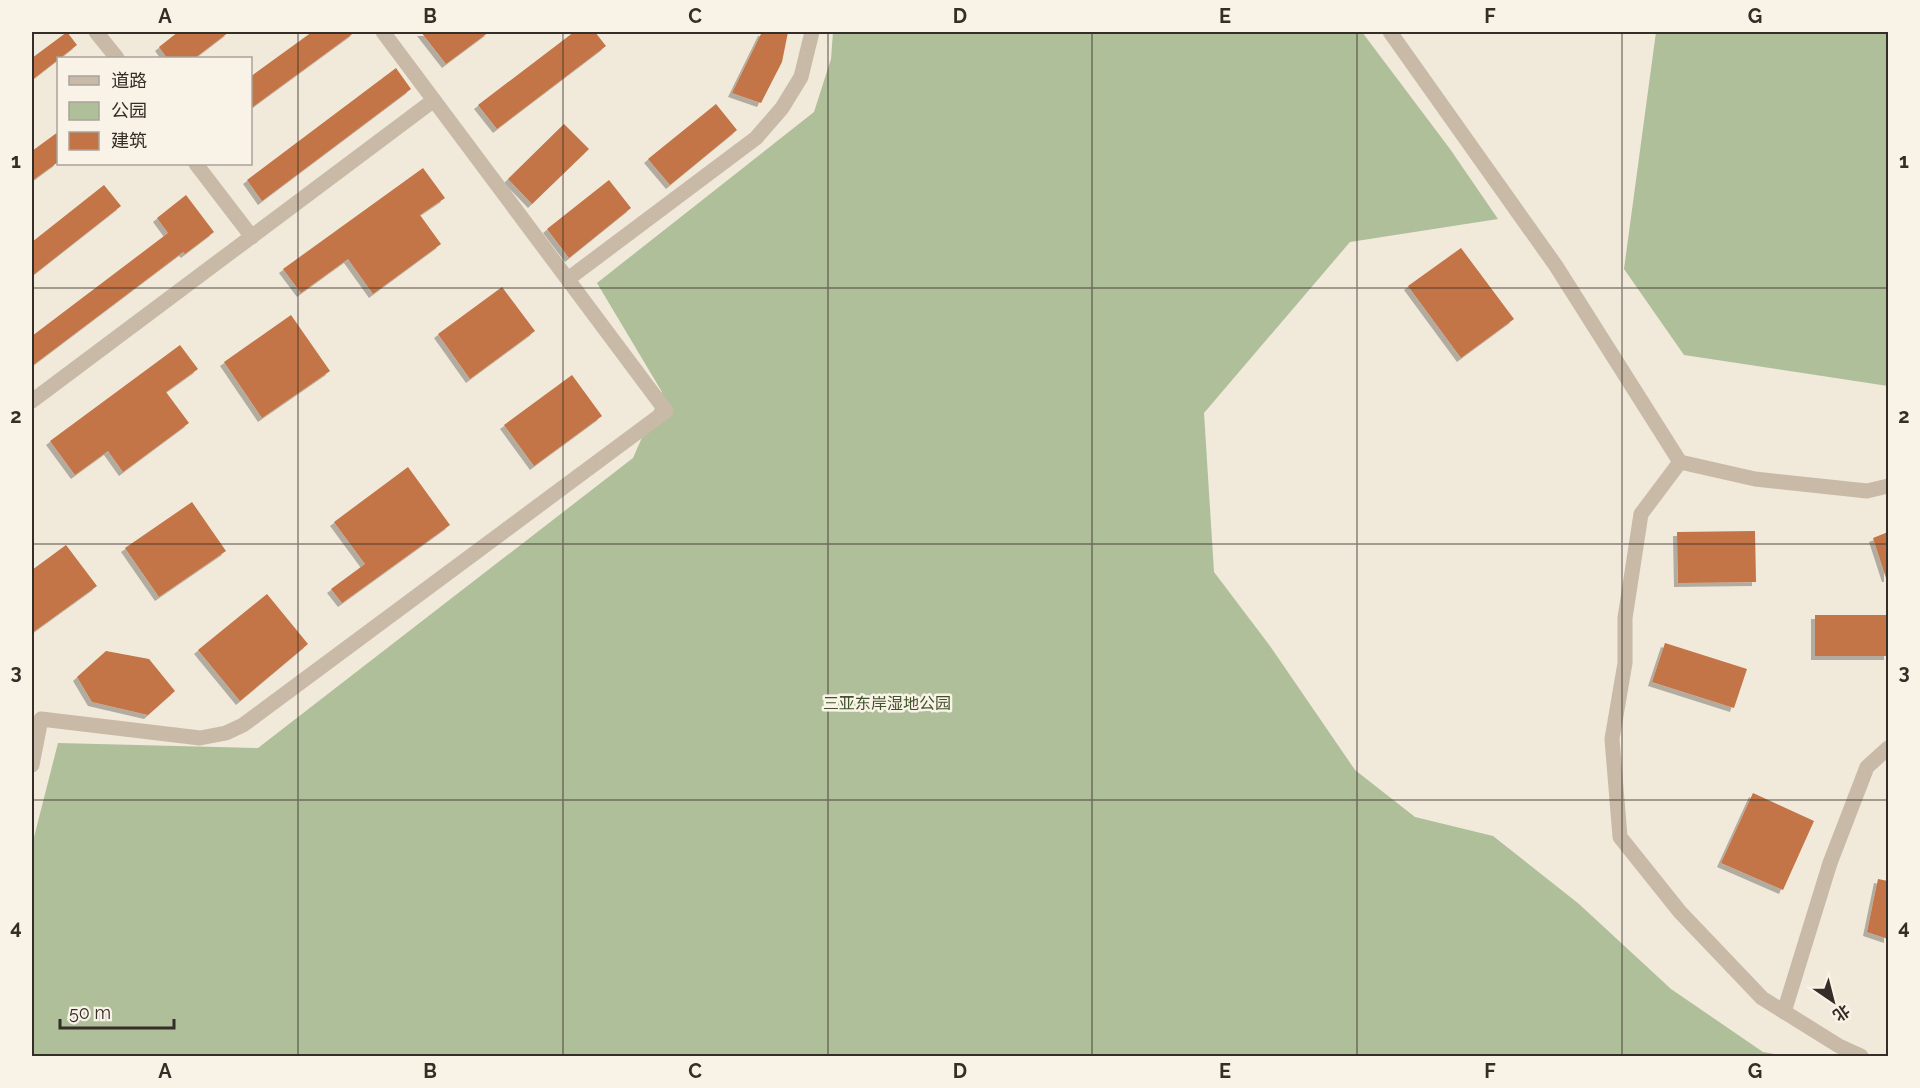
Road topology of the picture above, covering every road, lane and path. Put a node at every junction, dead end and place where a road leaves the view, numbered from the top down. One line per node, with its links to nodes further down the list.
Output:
1 (96, 32): 5 (street)
2 (383, 32): 6 (street)
3 (812, 32): 9 (street)
4 (1390, 32): 11 (street)
5 (116, 57)
6 (434, 100): 8 (street); 9 (street)
7 (197, 165): 8 (street)
8 (252, 237): 10 (street)
9 (568, 279): 14 (street)
10 (32, 401)
11 (1680, 462): 12 (street); 15 (street)
12 (1888, 486)
13 (1888, 748): 15 (street)
14 (32, 765)
15 (1784, 1012): 16 (street)
16 (1861, 1056)

